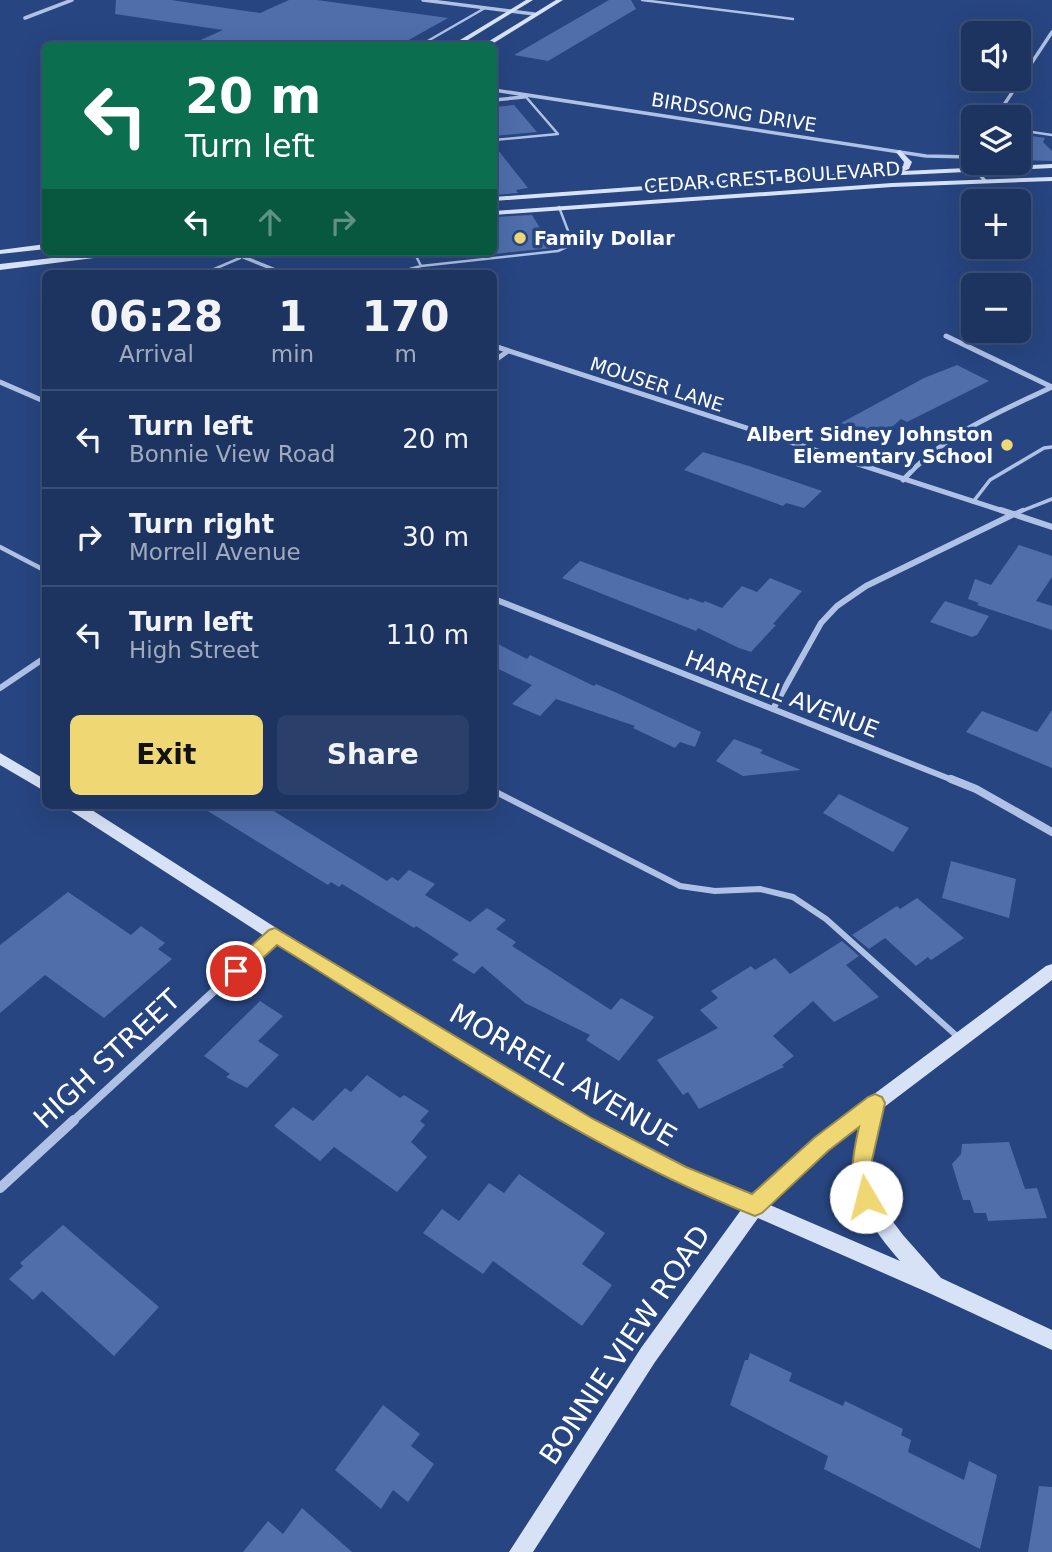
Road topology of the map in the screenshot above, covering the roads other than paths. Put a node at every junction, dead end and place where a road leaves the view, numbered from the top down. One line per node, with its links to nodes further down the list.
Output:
1 (64, 0): 2 (street)
2 (71, 0): 10 (street)
3 (423, 0): 7 (street)
4 (530, 0): 8 (street)
5 (560, 0): 9 (street)
6 (642, 0): 11 (lane)
7 (485, 8): 8 (street); 13 (lane)
8 (511, 11): 9 (street); 14 (street)
9 (534, 14): 15 (street)
10 (25, 18)
11 (793, 19)
12 (1052, 32): 20 (street)
13 (426, 42)
14 (460, 42)
15 (490, 42)
16 (497, 90): 17 (street, BIRDSONG DRIVE)
17 (532, 96): 18 (street); 24 (street, BIRDSONG DRIVE)
18 (526, 97): 19 (street); 23 (lane)
19 (497, 100)
20 (1004, 105)
21 (1031, 132): 22 (lane)
22 (1052, 135)
23 (497, 140)
24 (900, 152): 25 (street, BIRDSONG DRIVE); 29 (street)
25 (961, 155)
26 (1052, 166): 27 (street, CEDAR CREST BOULEVARD)
27 (1031, 167)
28 (961, 170): 29 (street, CEDAR CREST BOULEVARD)
29 (896, 172): 33 (street, CEDAR CREST BOULEVARD)
30 (980, 175): 32 (street)
31 (1052, 179): 32 (street, CEDAR CREST BOULEVARD)
32 (985, 181): 35 (street, CEDAR CREST BOULEVARD)
33 (552, 195): 34 (street, CEDAR CREST BOULEVARD); 35 (street)
34 (497, 199)
35 (559, 207): 36 (street, CEDAR CREST BOULEVARD); 43 (lane)
36 (497, 213)
37 (42, 246): 38 (street)
38 (0, 251)
39 (92, 256): 44 (street)
40 (237, 256): 42 (street)
41 (416, 256): 43 (lane)
42 (240, 258): 45 (lane); 46 (street)
43 (421, 266): 47 (lane)
44 (0, 267)
45 (212, 270)
46 (274, 270)
47 (406, 270)
48 (946, 336): 53 (street)
49 (497, 347): 50 (street, MOUSER LANE)
50 (508, 351): 51 (street); 56 (street, MOUSER LANE)
51 (497, 358)
52 (0, 382): 54 (street)
53 (1052, 387): 56 (street)
54 (42, 400)
55 (1052, 447): 58 (lane)
56 (903, 480): 58 (street, MOUSER LANE)
57 (1052, 499): 59 (lane)
58 (973, 502): 59 (street, MOUSER LANE)
59 (1014, 514): 60 (street, MOUSER LANE); 66 (street)
60 (1052, 527)
61 (0, 547): 62 (lane)
62 (42, 569)
63 (497, 600): 66 (street, HARRELL AVENUE)
64 (42, 660): 65 (street)
65 (0, 688)
66 (773, 709): 71 (street, HARRELL AVENUE)
67 (0, 758): 68 (street)
68 (42, 784)
69 (497, 793): 74 (lane)
70 (79, 809): 72 (street, MORRELL AVENUE)
71 (1052, 832)
72 (275, 935): 76 (street, HIGH STREET); 77 (street, MORRELL AVENUE)
73 (1052, 971): 74 (street, BONNIE VIEW ROAD)
74 (960, 1040): 75 (street, BONNIE VIEW ROAD)
75 (875, 1103): 77 (street, BONNIE VIEW ROAD); 78 (street)
76 (0, 1188)
77 (755, 1206): 78 (street, MORRELL AVENUE); 80 (street, BONNIE VIEW ROAD)
78 (936, 1286): 79 (street, MORRELL AVENUE)
79 (1052, 1340)
80 (520, 1552)

